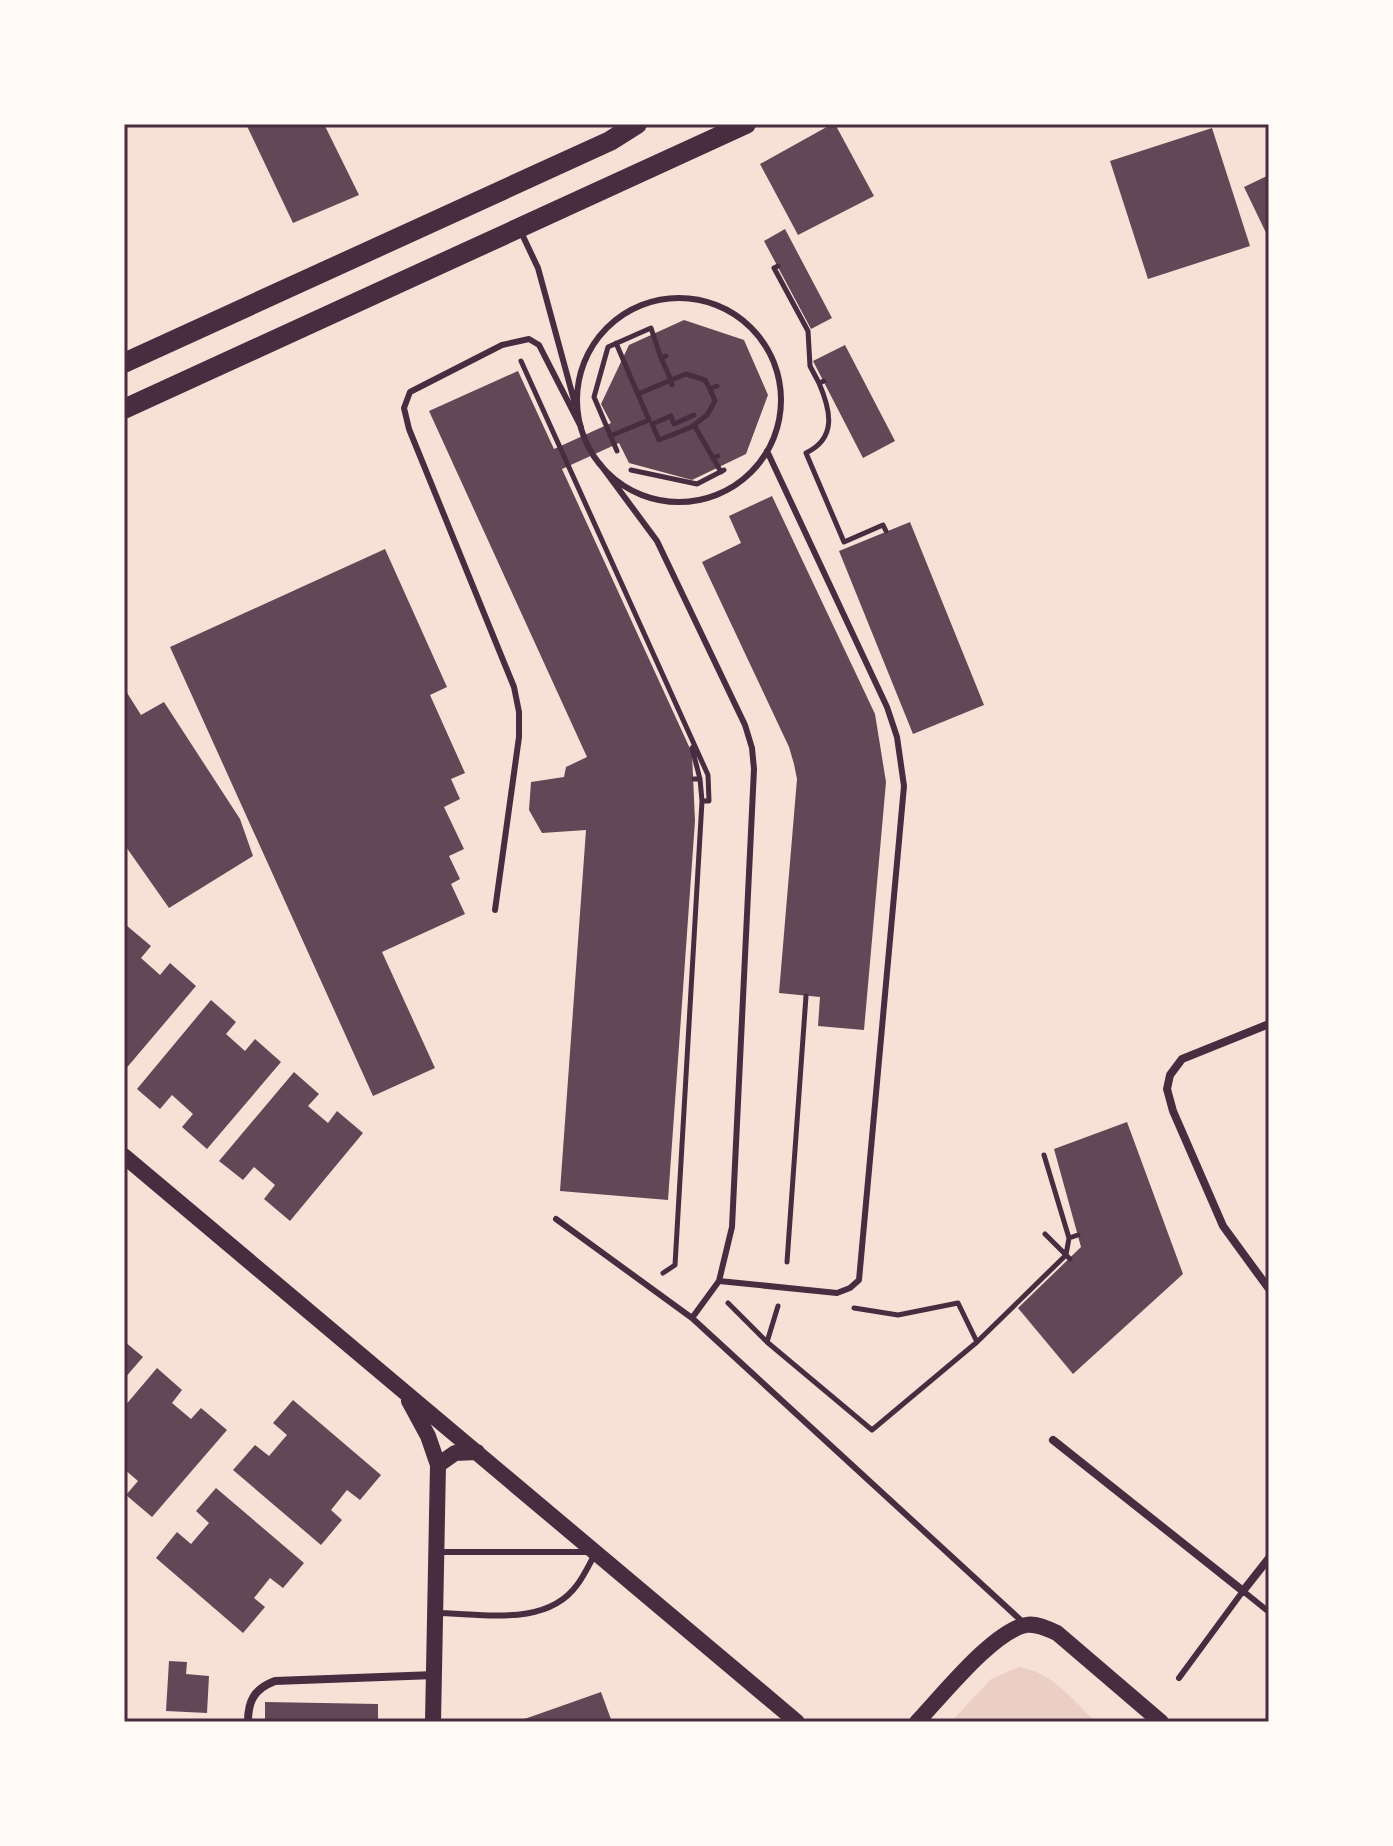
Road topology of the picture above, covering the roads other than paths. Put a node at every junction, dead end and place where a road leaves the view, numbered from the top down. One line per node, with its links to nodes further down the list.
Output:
1 (637, 124): 4 (main road)
2 (746, 124): 3 (main road)
3 (519, 228): 5 (main road); 6 (lane)
4 (124, 363)
5 (124, 409)
6 (581, 427): 7 (lane); 8 (lane); 9 (lane)
7 (767, 451): 8 (lane); 13 (lane)
8 (600, 464): 13 (lane)
9 (495, 910)
10 (1269, 1024): 14 (street)
11 (124, 1156): 16 (main road)
12 (556, 1219): 15 (lane)
13 (719, 1281): 15 (lane)
14 (1269, 1289)
15 (692, 1318): 26 (lane)
16 (402, 1389): 18 (main road); 19 (main road)
17 (1053, 1440): 23 (street)
18 (477, 1452): 19 (main road); 21 (main road)
19 (438, 1465): 20 (main road)
20 (437, 1552): 21 (lane); 25 (main road)
21 (596, 1552): 25 (lane); 31 (main road)
22 (1269, 1558): 23 (street)
23 (1243, 1591): 24 (lane); 28 (lane)
24 (1269, 1612)
25 (435, 1613): 27 (main road)
26 (1027, 1625): 32 (main road); 33 (main road)
27 (435, 1675): 29 (street); 30 (main road)
28 (1179, 1678)
29 (248, 1722)
30 (433, 1722)
31 (797, 1722)
32 (917, 1722)
33 (1161, 1722)

